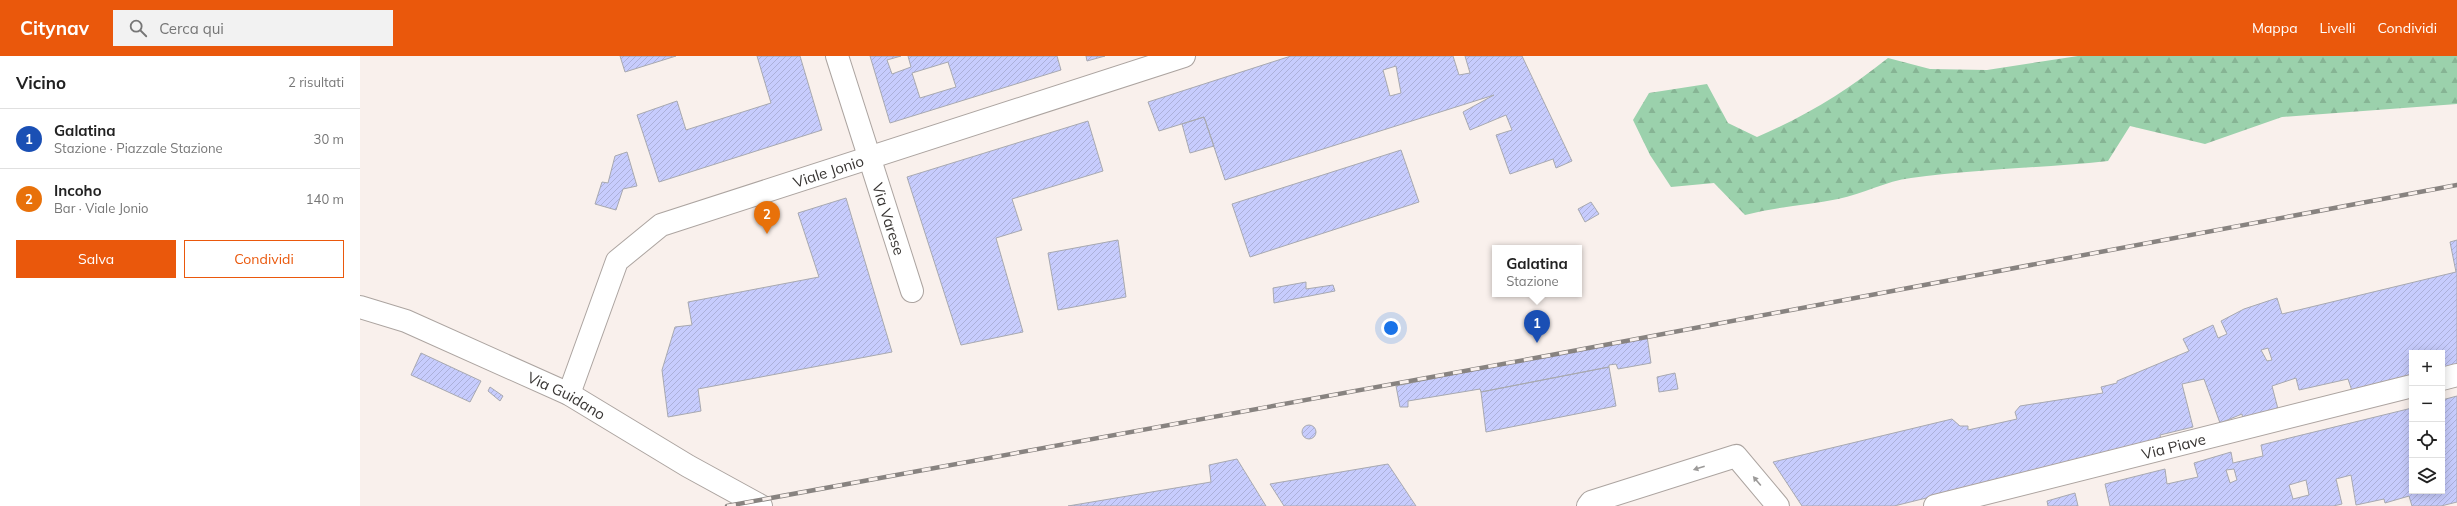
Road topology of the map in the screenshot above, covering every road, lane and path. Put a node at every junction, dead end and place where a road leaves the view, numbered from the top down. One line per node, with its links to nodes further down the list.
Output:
1 (837, 56): 3 (street, Via Varese)
2 (1184, 56): 3 (street, Viale Jonio)
3 (868, 157): 4 (street, Via Varese); 9 (street, Viale Jonio)
4 (912, 291)
5 (360, 307): 9 (street, Via Guidano)
6 (2457, 375): 7 (street)
7 (2445, 378)
8 (2409, 387): 13 (street, Via Piave)
9 (569, 394): 10 (street, Via Guidano)
10 (761, 506)
11 (1588, 506): 12 (street, one-way to 11)
12 (1778, 506)
13 (1936, 506)

